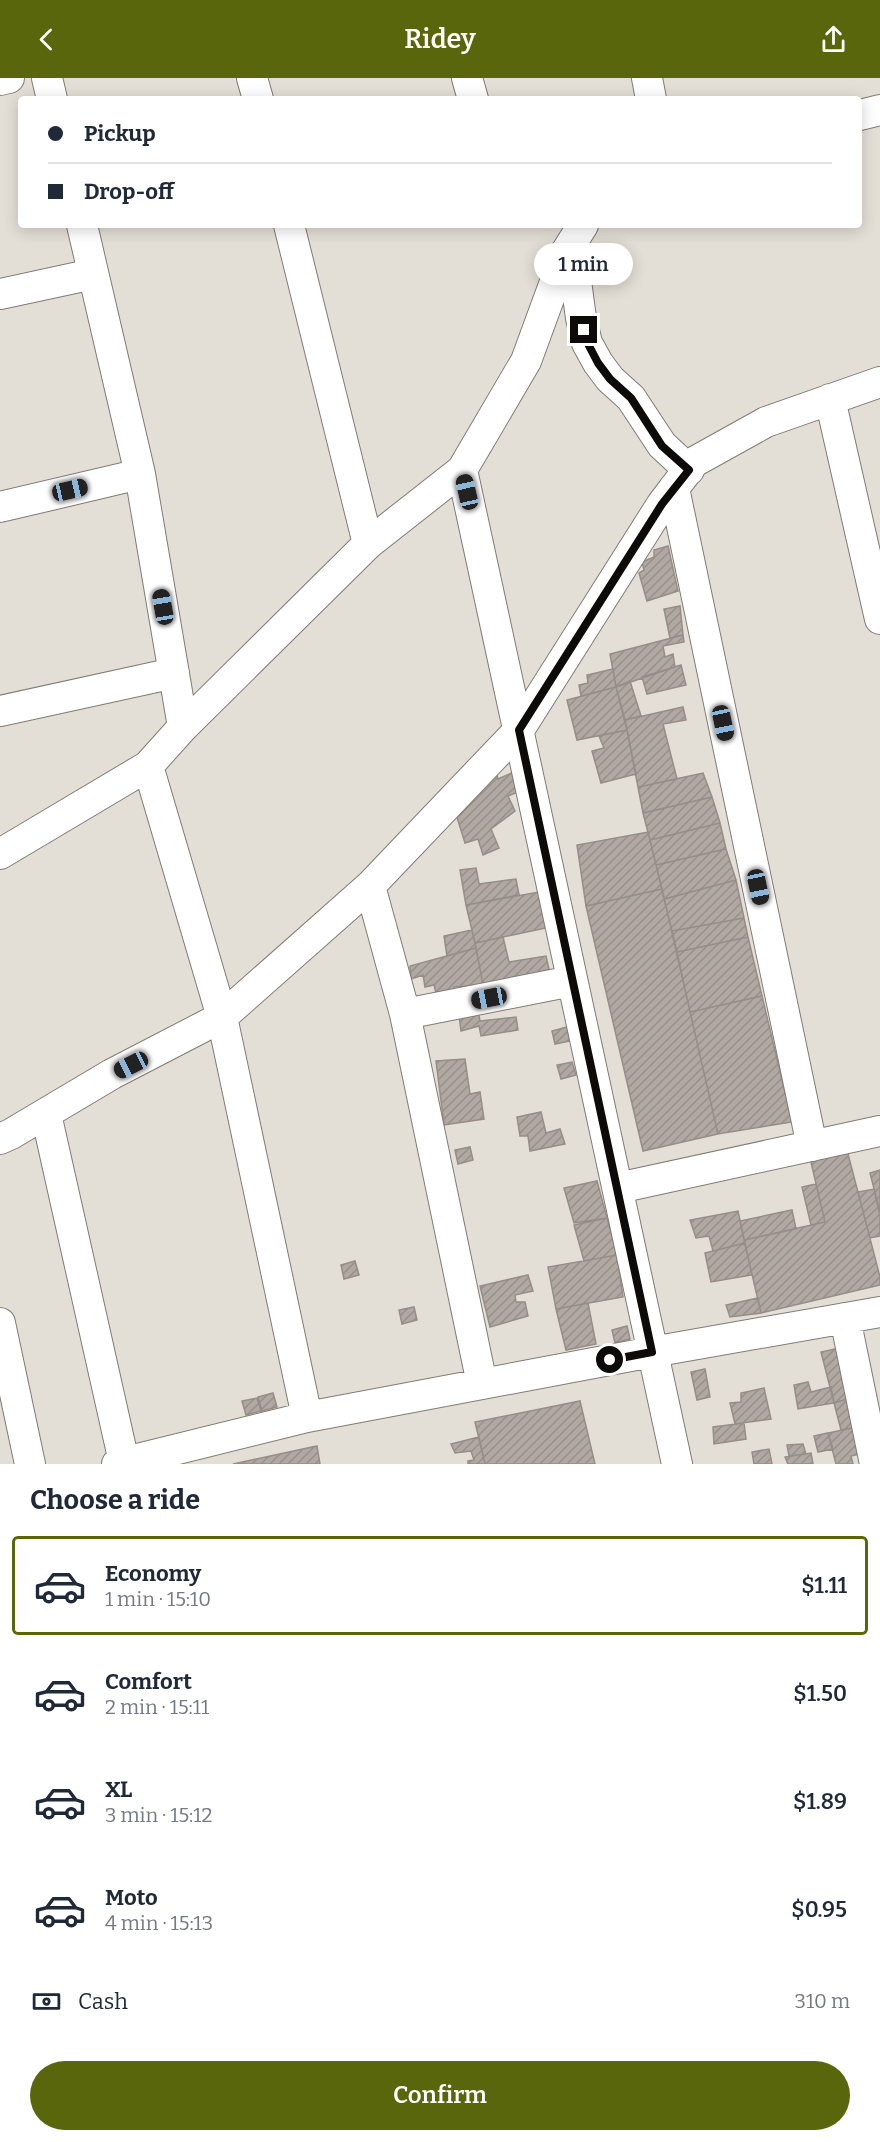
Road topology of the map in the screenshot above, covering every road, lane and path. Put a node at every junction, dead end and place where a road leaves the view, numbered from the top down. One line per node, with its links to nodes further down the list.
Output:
1 (9, 78): 6 (street)
2 (47, 78): 7 (street)
3 (252, 78): 8 (street)
4 (467, 78): 9 (street)
5 (647, 78): 10 (street)
6 (0, 80)
7 (51, 96)
8 (257, 96)
9 (471, 96)
10 (650, 96)
11 (880, 110): 12 (street)
12 (862, 114)
13 (83, 228): 17 (street)
14 (290, 228): 25 (street)
15 (581, 228): 16 (street)
16 (566, 252): 21 (street); 23 (street)
17 (93, 274): 18 (street); 22 (street)
18 (0, 294)
19 (880, 382): 20 (street)
20 (830, 399): 23 (street); 26 (street)
21 (462, 470): 25 (street); 30 (street)
22 (140, 474): 24 (street); 27 (street)
23 (681, 479): 30 (street); 40 (street)
24 (0, 507)
25 (368, 544): 29 (street)
26 (880, 619)
27 (174, 673): 28 (street); 29 (street)
28 (0, 711)
29 (183, 727): 31 (street)
30 (519, 730): 33 (street); 34 (street)
31 (148, 766): 32 (street); 36 (street)
32 (0, 854)
33 (370, 886): 35 (street); 36 (street)
34 (572, 981): 35 (street); 41 (street)
35 (405, 1014): 46 (street)
36 (222, 1017): 37 (street); 47 (street)
37 (46, 1114): 39 (street); 48 (street)
38 (880, 1131): 40 (street)
39 (0, 1138)
40 (812, 1146): 41 (street)
41 (618, 1188): 45 (street)
42 (880, 1312): 43 (street)
43 (845, 1318): 45 (street); 51 (street)
44 (0, 1323): 49 (street)
45 (652, 1352): 46 (street); 50 (street)
46 (482, 1384): 47 (street)
47 (307, 1417): 48 (street)
48 (120, 1463)
49 (30, 1464)
50 (677, 1464)
51 (875, 1464)

